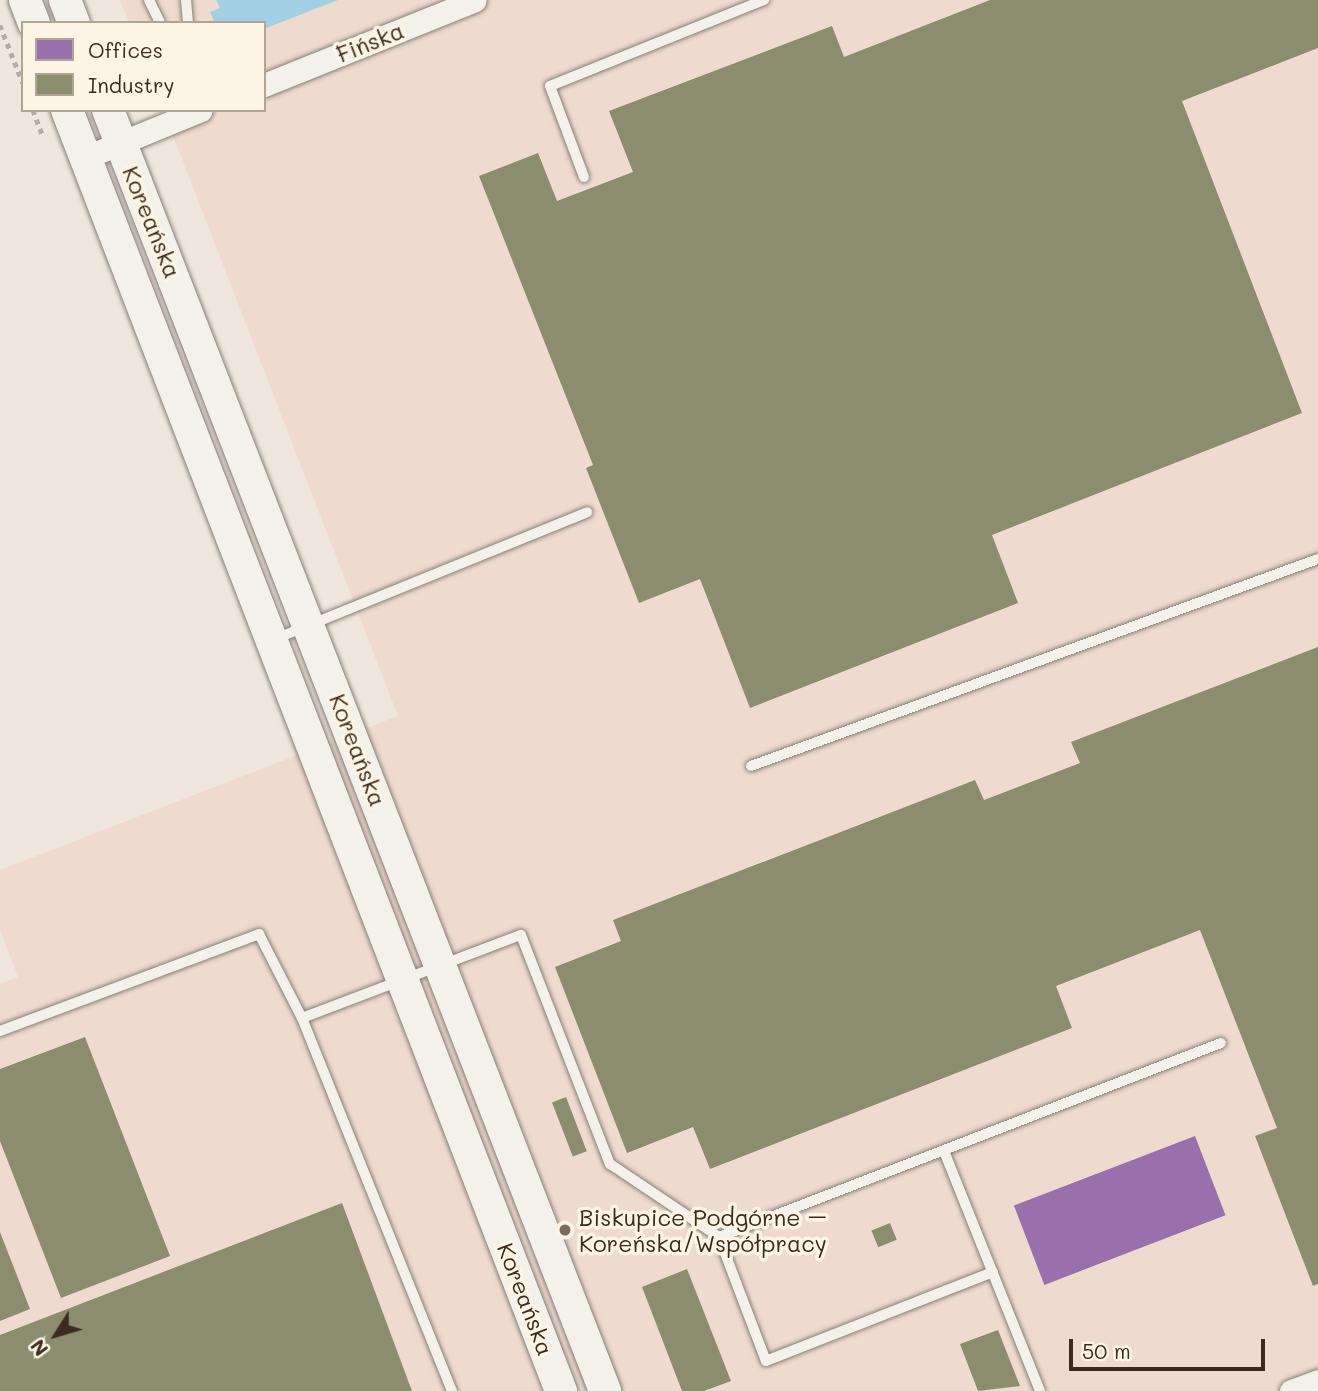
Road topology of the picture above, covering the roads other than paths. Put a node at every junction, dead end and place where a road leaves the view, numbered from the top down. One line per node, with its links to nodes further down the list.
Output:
1 (25, 0): 7 (street)
2 (65, 0): 8 (street)
3 (149, 0): 9 (lane)
4 (186, 0): 10 (lane)
5 (475, 0): 11 (street, Fińska)
6 (764, 0): 17 (lane)
7 (33, 21)
8 (73, 21)
9 (159, 21)
10 (188, 21)
11 (266, 84)
12 (67, 112): 16 (street, Koreańska)
13 (109, 112): 15 (street, Koreańska)
14 (196, 112): 15 (street)
15 (120, 143): 16 (street); 20 (street, Koreańska)
16 (84, 158): 21 (street, Koreańska)
17 (584, 177)
18 (587, 512): 20 (lane)
19 (1318, 559): 22 (lane)
20 (310, 624): 21 (lane); 23 (street, Koreańska)
21 (273, 640): 24 (street, Koreańska)
22 (751, 766)
23 (440, 966): 24 (lane); 29 (lane); 34 (street, Koreańska)
24 (404, 979): 25 (lane); 33 (street, Koreańska)
25 (302, 1017): 26 (lane); 32 (lane)
26 (0, 1031)
27 (1221, 1043): 28 (lane)
28 (944, 1151): 29 (lane); 30 (lane)
29 (719, 1237): 30 (lane)
30 (993, 1272): 35 (lane)
31 (1318, 1381): 36 (street)
32 (452, 1391)
33 (561, 1391)
34 (606, 1391)
35 (1040, 1391)
36 (1291, 1391)

